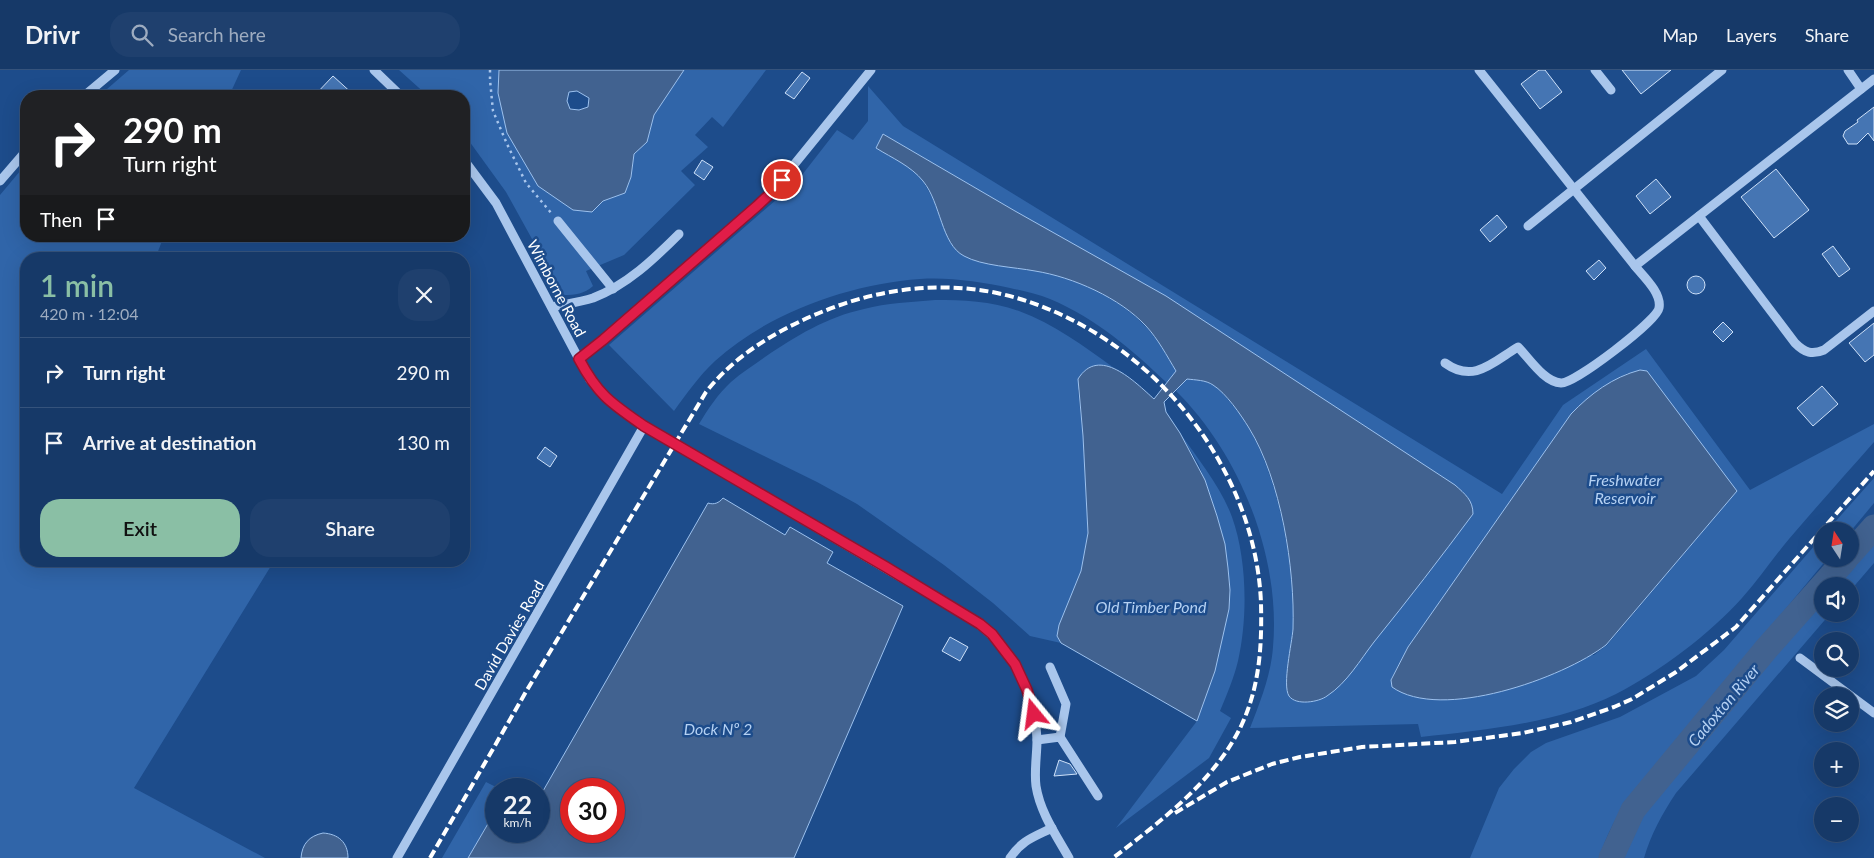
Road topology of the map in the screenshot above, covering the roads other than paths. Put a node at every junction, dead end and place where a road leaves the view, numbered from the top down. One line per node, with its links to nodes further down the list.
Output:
1 (115, 70): 10 (street)
2 (374, 70): 11 (street)
3 (871, 70): 25 (street)
4 (1595, 70): 12 (street)
5 (1722, 70): 16 (street)
6 (1848, 70): 9 (street)
7 (1485, 72): 16 (street)
8 (1874, 79): 9 (street)
9 (1861, 89): 17 (street)
10 (91, 90)
11 (395, 90)
12 (1611, 90)
13 (20, 158): 15 (street)
14 (470, 168): 23 (street, Wimborne Road)
15 (0, 181)
16 (1575, 188): 19 (street); 21 (street)
17 (1699, 216): 21 (street); 24 (street)
18 (558, 221): 22 (street)
19 (1528, 226)
20 (680, 234): 22 (street)
21 (1635, 266): 26 (street)
22 (613, 289): 23 (street)
23 (552, 308): 25 (street, Wimborne Road)
24 (1874, 311)
25 (579, 359): 27 (street, Wimborne Road)
26 (1445, 363)
27 (644, 426): 32 (street, Wimborne Road); 35 (street, David Davies Road)
28 (1800, 658): 30 (street)
29 (1050, 666): 31 (street)
30 (1874, 713)
31 (1060, 737): 32 (street); 33 (street)
32 (1037, 740): 34 (street, Wimborne Road)
33 (1098, 796)
34 (1052, 828): 36 (street); 37 (street, Wimborne Road)
35 (397, 858)
36 (1010, 858)
37 (1069, 858)

